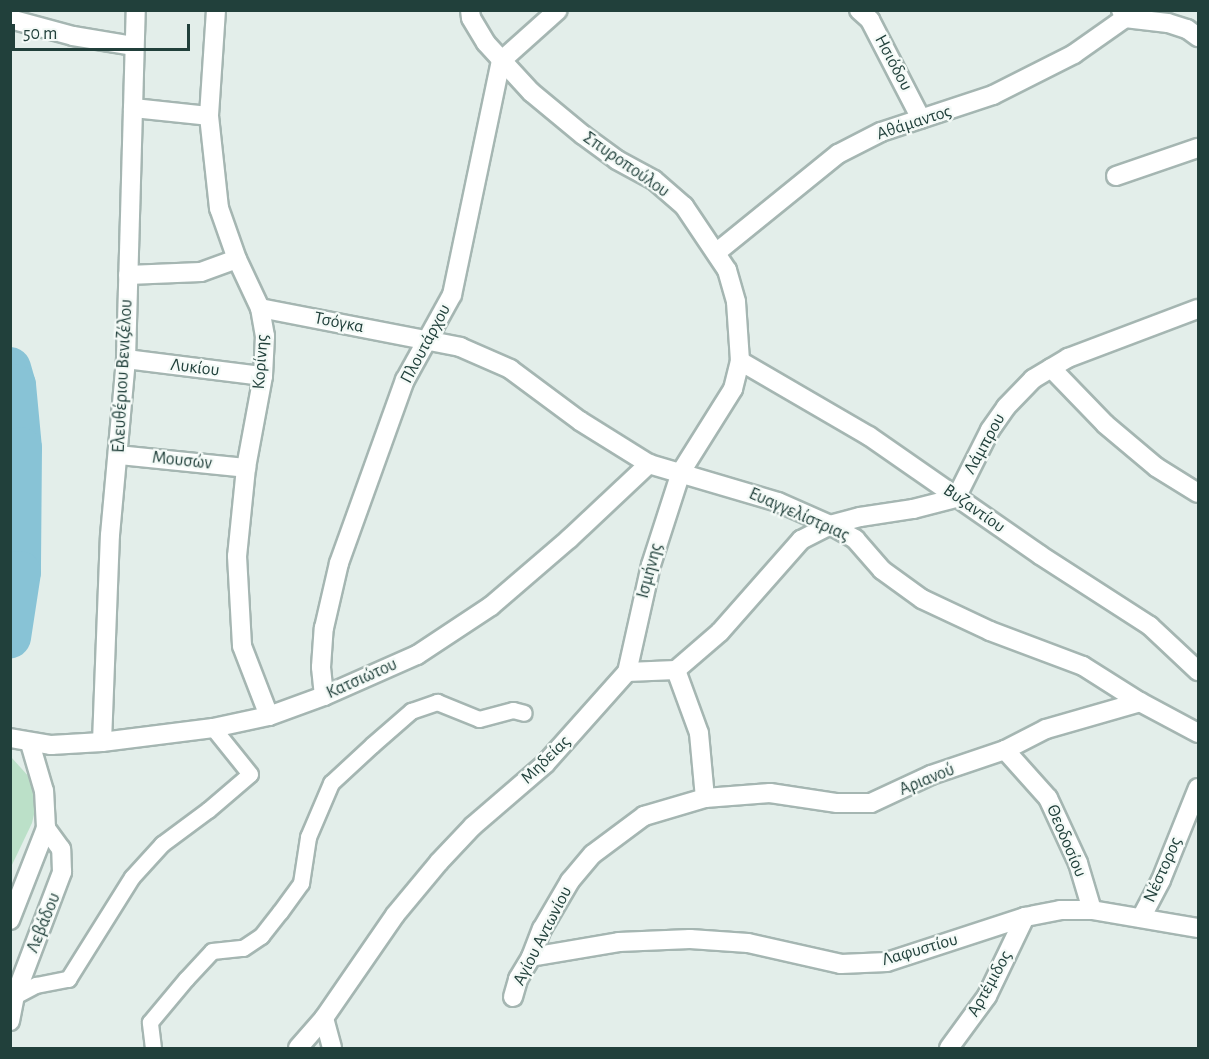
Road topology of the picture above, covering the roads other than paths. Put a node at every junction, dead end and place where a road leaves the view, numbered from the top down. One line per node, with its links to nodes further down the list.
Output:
1 (136, 10): 9 (street, Ελευθέριου Βενιζέλου)
2 (216, 10): 12 (street, Κορίνης)
3 (470, 10): 10 (street, Σπυροπούλου)
4 (558, 10): 10 (street)
5 (859, 10): 13 (street, Ησιόδου)
6 (1123, 14): 8 (street); 13 (street, Αθάμαντος)
7 (10, 20): 9 (street)
8 (1198, 38)
9 (134, 46): 11 (street, Ελευθέριου Βενιζέλου)
10 (501, 61): 16 (street, Σπυροπούλου); 21 (street, Πλουτάρχου)
11 (133, 108): 12 (street); 18 (street, Ελευθέριου Βενιζέλου)
12 (209, 116): 17 (street, Κορίνης)
13 (921, 119): 16 (street, Αθάμαντος)
14 (1198, 148): 15 (street)
15 (1116, 176)
16 (717, 252): 23 (street, Σπυροπούλου)
17 (237, 259): 18 (street); 19 (street, Κορίνης)
18 (128, 275): 22 (street, Ελευθέριου Βενιζέλου)
19 (260, 308): 21 (street, Τσόγκα); 25 (street, Κορίνης)
20 (1198, 309): 24 (street, Λάμπρου)
21 (423, 339): 27 (street, Ευαγγελίστριας); 36 (street, Πλουτάρχου)
22 (126, 359): 25 (street, Λυκίου); 26 (street, Ελευθέριου Βενιζέλου)
23 (740, 361): 29 (street, Σπυροπούλου); 31 (street, Βυζαντίου)
24 (1052, 368): 30 (street); 31 (street, Λάμπρου)
25 (263, 376): 28 (street, Κορίνης)
26 (119, 454): 28 (street, Μουσών); 43 (street, Ελευθέριου Βενιζέλου)
27 (650, 464): 29 (street, Ευαγγελίστριας); 36 (street, Κατσιώτου)
28 (246, 468): 39 (street, Κορίνης)
29 (681, 472): 32 (street, Ευαγγελίστριας); 35 (street, Ισμήνης)
30 (1198, 493)
31 (956, 498): 32 (street); 34 (street, Βυζαντίου)
32 (830, 525): 33 (street); 37 (street, Ευαγγελίστριας)
33 (676, 670): 35 (street); 47 (street)
34 (1198, 671)
35 (627, 672): 57 (street, Μηδείας)
36 (324, 696): 39 (street, Κατσιώτου)
37 (1140, 702): 41 (street, Ευαγγελίστριας); 45 (street, Αριανού)
38 (524, 713): 59 (street)
39 (269, 716): 40 (street, Κατσιώτου)
40 (213, 728): 43 (street, Κατσιώτου); 55 (street)
41 (1198, 733)
42 (10, 738): 44 (street, Κατσιώτου)
43 (102, 742): 44 (street, Κατσιώτου)
44 (30, 743): 48 (street, Λεβάδου)
45 (1005, 750): 47 (street, Αριανού); 49 (street, Θεοδοσίου)
46 (1198, 788): 51 (street, Νέστορος)
47 (705, 798): 54 (street, Αγίου Αντωνίου)
48 (46, 828): 52 (street, Λεβάδου); 55 (street, Λεβάδου)
49 (1092, 910): 50 (street, Λαφυστίου); 51 (street, Λαφυστίου)
50 (1025, 917): 54 (street, Λαφυστίου); 62 (street, Αρτέμιδος)
51 (1141, 918): 53 (street, Λαφυστίου)
52 (10, 920)
53 (1198, 928)
54 (531, 957): 56 (street, Αγίου Αντωνίου)
55 (15, 996): 58 (street, Λεβάδου)
56 (513, 997)
57 (324, 1018): 60 (street, Μηδείας); 61 (street)
58 (10, 1021)
59 (153, 1048)
60 (298, 1048)
61 (333, 1048)
62 (949, 1048)

